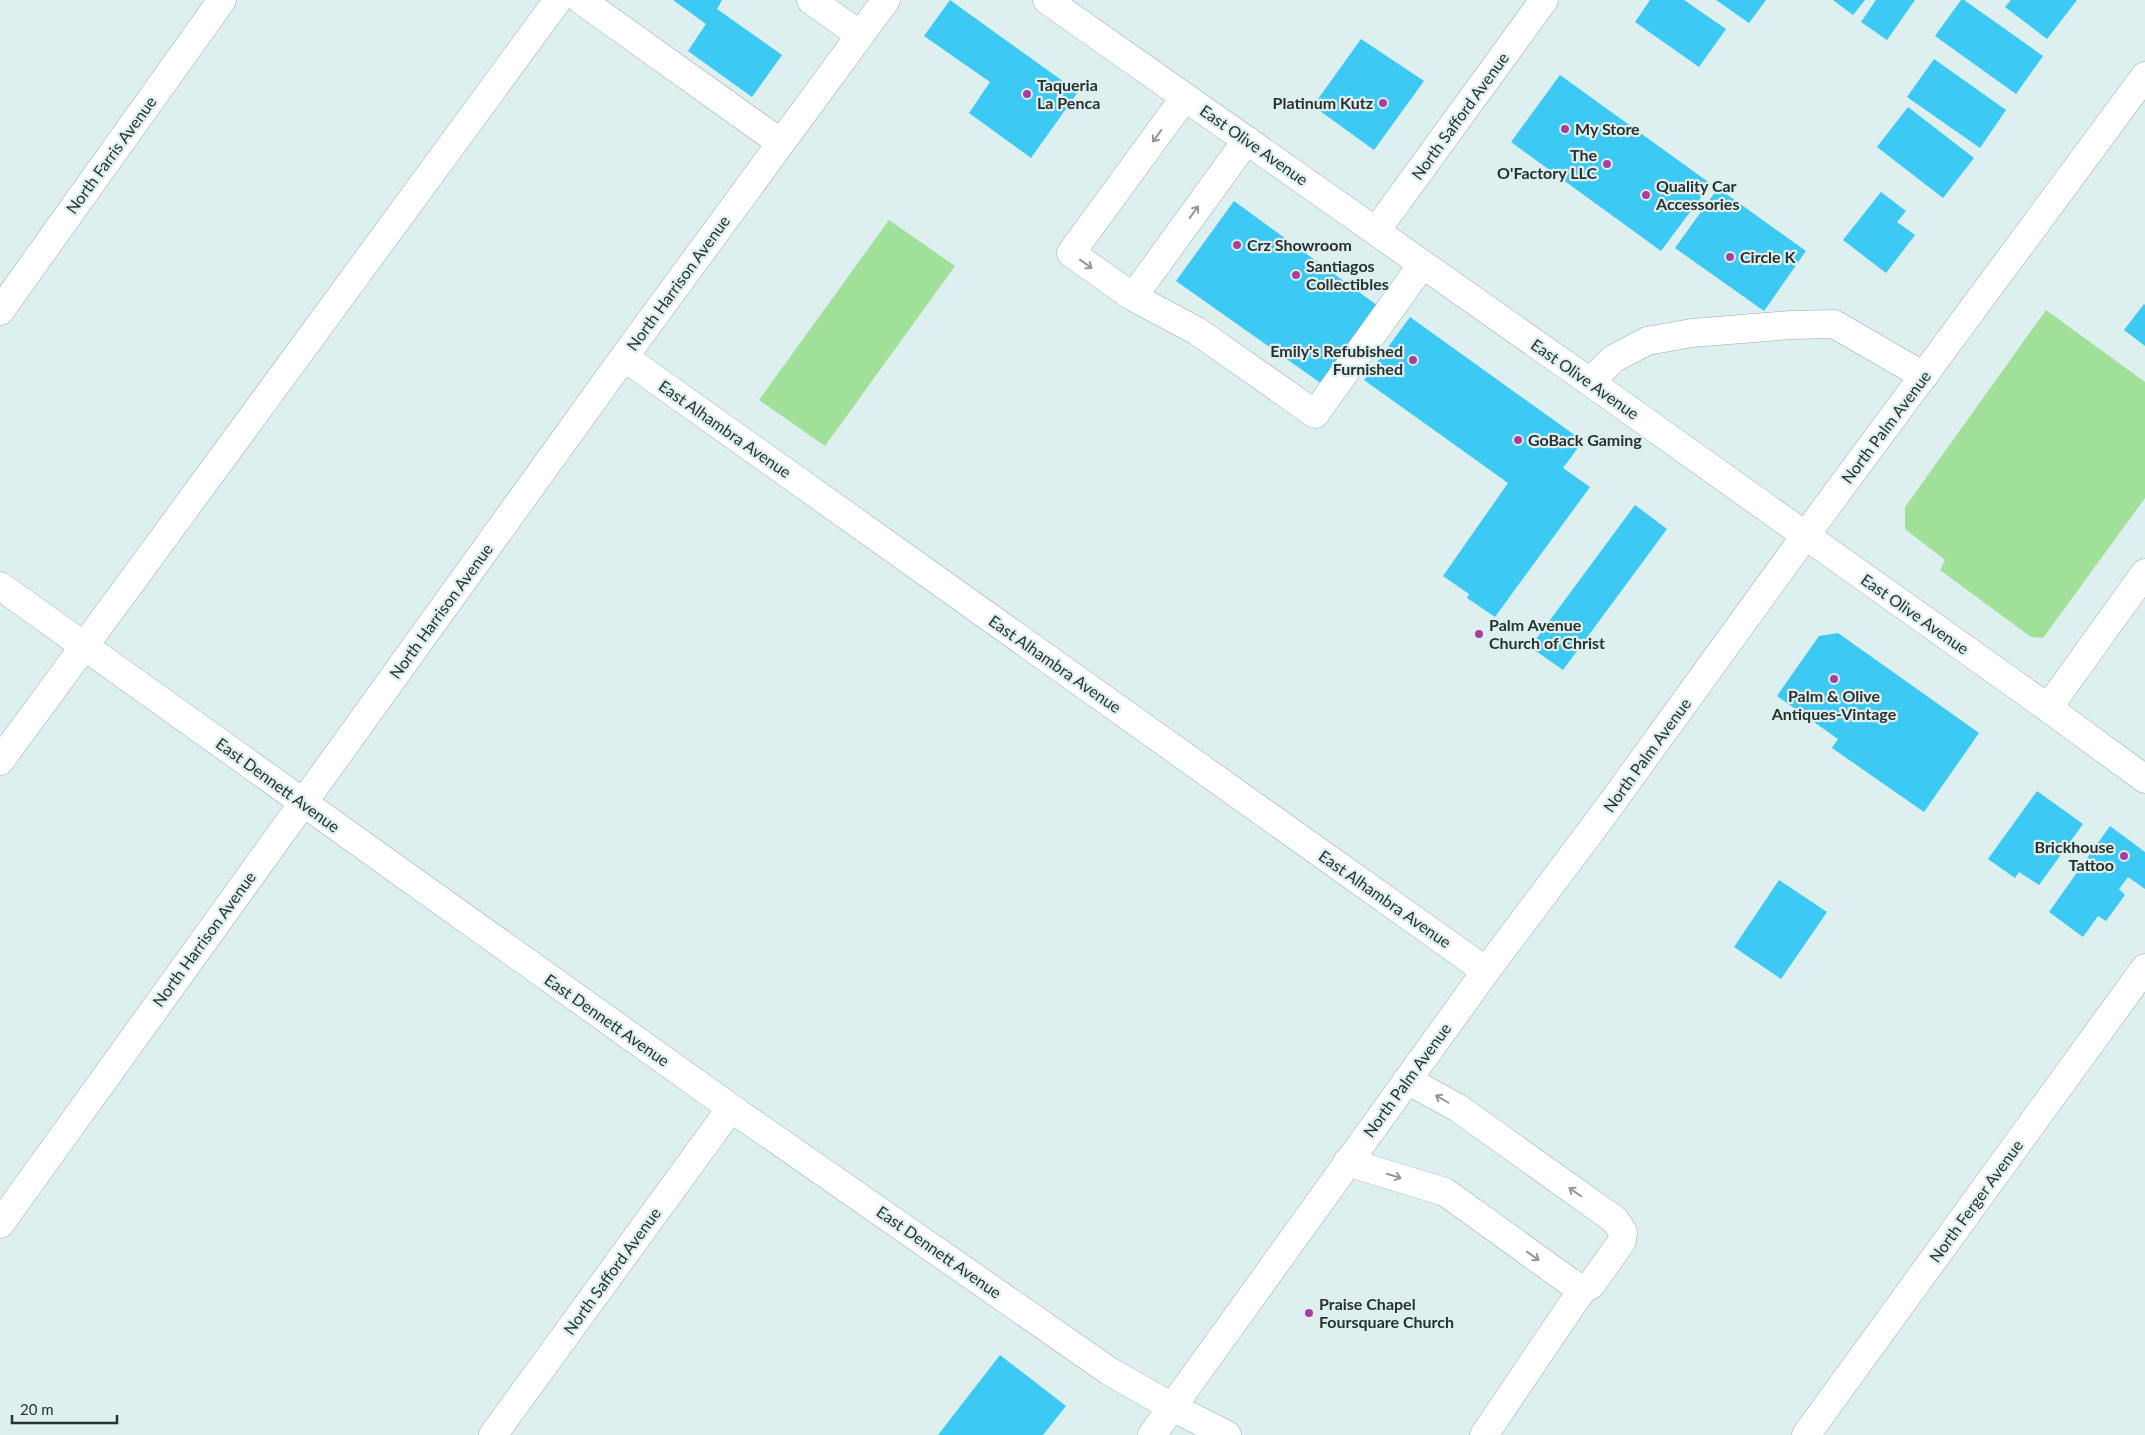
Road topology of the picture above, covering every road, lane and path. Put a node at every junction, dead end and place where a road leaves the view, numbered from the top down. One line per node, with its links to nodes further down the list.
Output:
1 (222, 0): 16 (street, North Farris Avenue)
2 (558, 0): 23 (street)
3 (581, 0): 12 (street)
4 (811, 0): 8 (street)
5 (886, 0): 8 (street, North Harrison Avenue)
6 (1048, 0): 10 (street, East Olive Avenue)
7 (1544, 0): 13 (street, North Safford Avenue)
8 (860, 35): 12 (street, North Harrison Avenue)
9 (2145, 76): 18 (street, North Palm Avenue)
10 (1186, 97): 11 (street, East Olive Avenue); 15 (street, one-way to 15)
11 (1247, 140): 13 (street, East Olive Avenue); 15 (street, one-way to 11)
12 (780, 143): 17 (street, North Harrison Avenue)
13 (1376, 231): 14 (street, East Olive Avenue)
14 (1422, 265): 15 (street); 19 (street, East Olive Avenue)
15 (1133, 297)
16 (0, 311)
17 (624, 357): 27 (street, North Harrison Avenue); 29 (street, East Alhambra Avenue)
18 (1924, 376): 19 (street); 20 (street, North Palm Avenue)
19 (1590, 382): 20 (street, East Olive Avenue)
20 (1805, 536): 24 (street, East Olive Avenue); 29 (street, North Palm Avenue)
21 (2145, 573): 24 (street)
22 (0, 586): 23 (street, East Dennett Avenue)
23 (85, 645): 25 (street); 27 (street, East Dennett Avenue)
24 (2048, 708): 26 (street, East Olive Avenue)
25 (0, 761)
26 (2145, 779)
27 (302, 803): 31 (street, East Dennett Avenue); 33 (street, North Harrison Avenue)
28 (2145, 968): 40 (street, North Ferger Avenue)
29 (1486, 971): 30 (street, North Palm Avenue)
30 (1408, 1080): 32 (street, North Palm Avenue); 34 (street, one-way to 30)
31 (731, 1108): 35 (street, East Dennett Avenue); 36 (street, North Safford Avenue)
32 (1347, 1162): 34 (street, one-way to 34); 35 (street, North Palm Avenue)
33 (0, 1224)
34 (1576, 1286): 39 (street)
35 (1172, 1407): 37 (street, North Palm Avenue); 38 (street, East Dennett Avenue)
36 (494, 1435)
37 (1152, 1435)
38 (1227, 1435)
39 (1484, 1435)
40 (1806, 1435)

